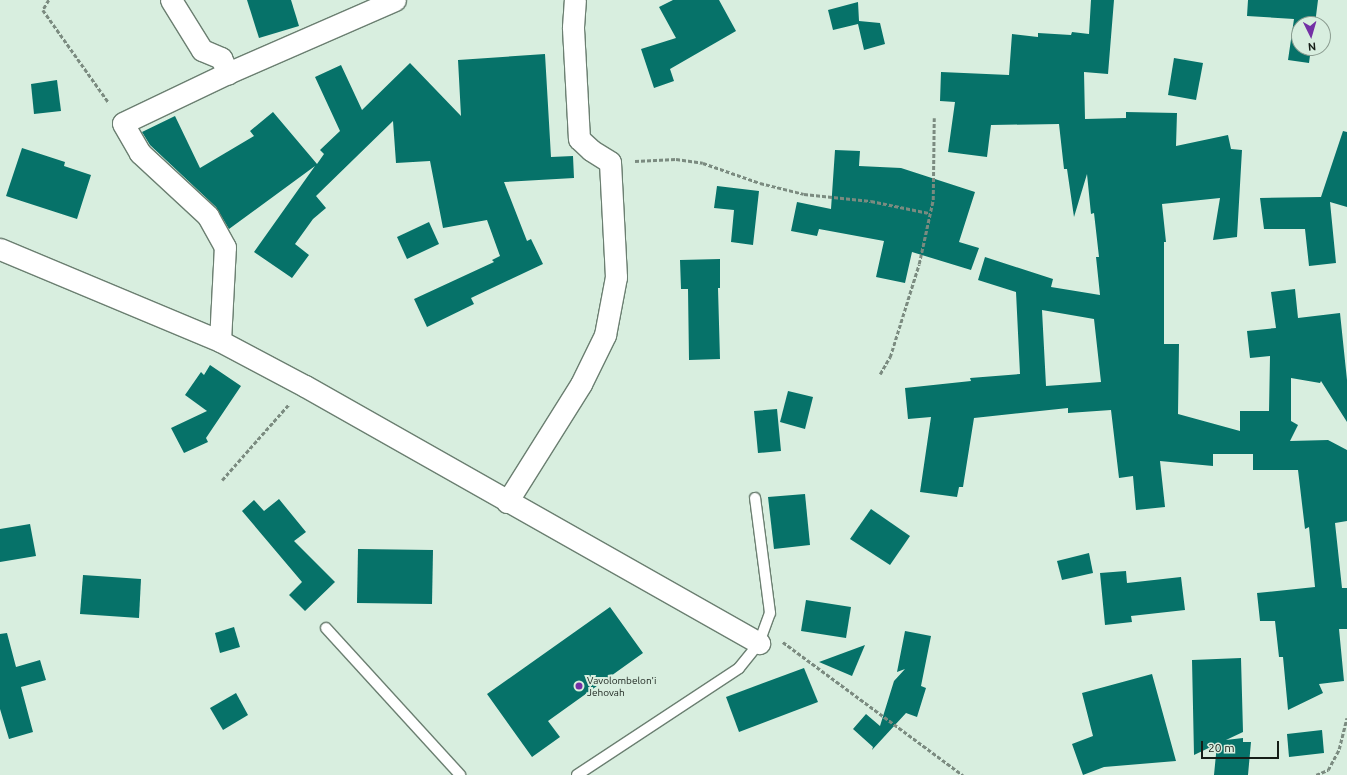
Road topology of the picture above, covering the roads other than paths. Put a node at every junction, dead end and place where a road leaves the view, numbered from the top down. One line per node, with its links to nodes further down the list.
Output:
1 (171, 0): 4 (street)
2 (395, 0): 4 (street)
3 (575, 0): 8 (street)
4 (228, 73): 6 (street)
5 (0, 249): 6 (street)
6 (220, 341): 8 (street)
7 (755, 498): 10 (lane)
8 (507, 502): 10 (street)
9 (326, 628): 11 (lane)
10 (762, 636): 12 (lane)
11 (460, 775)
12 (577, 775)

